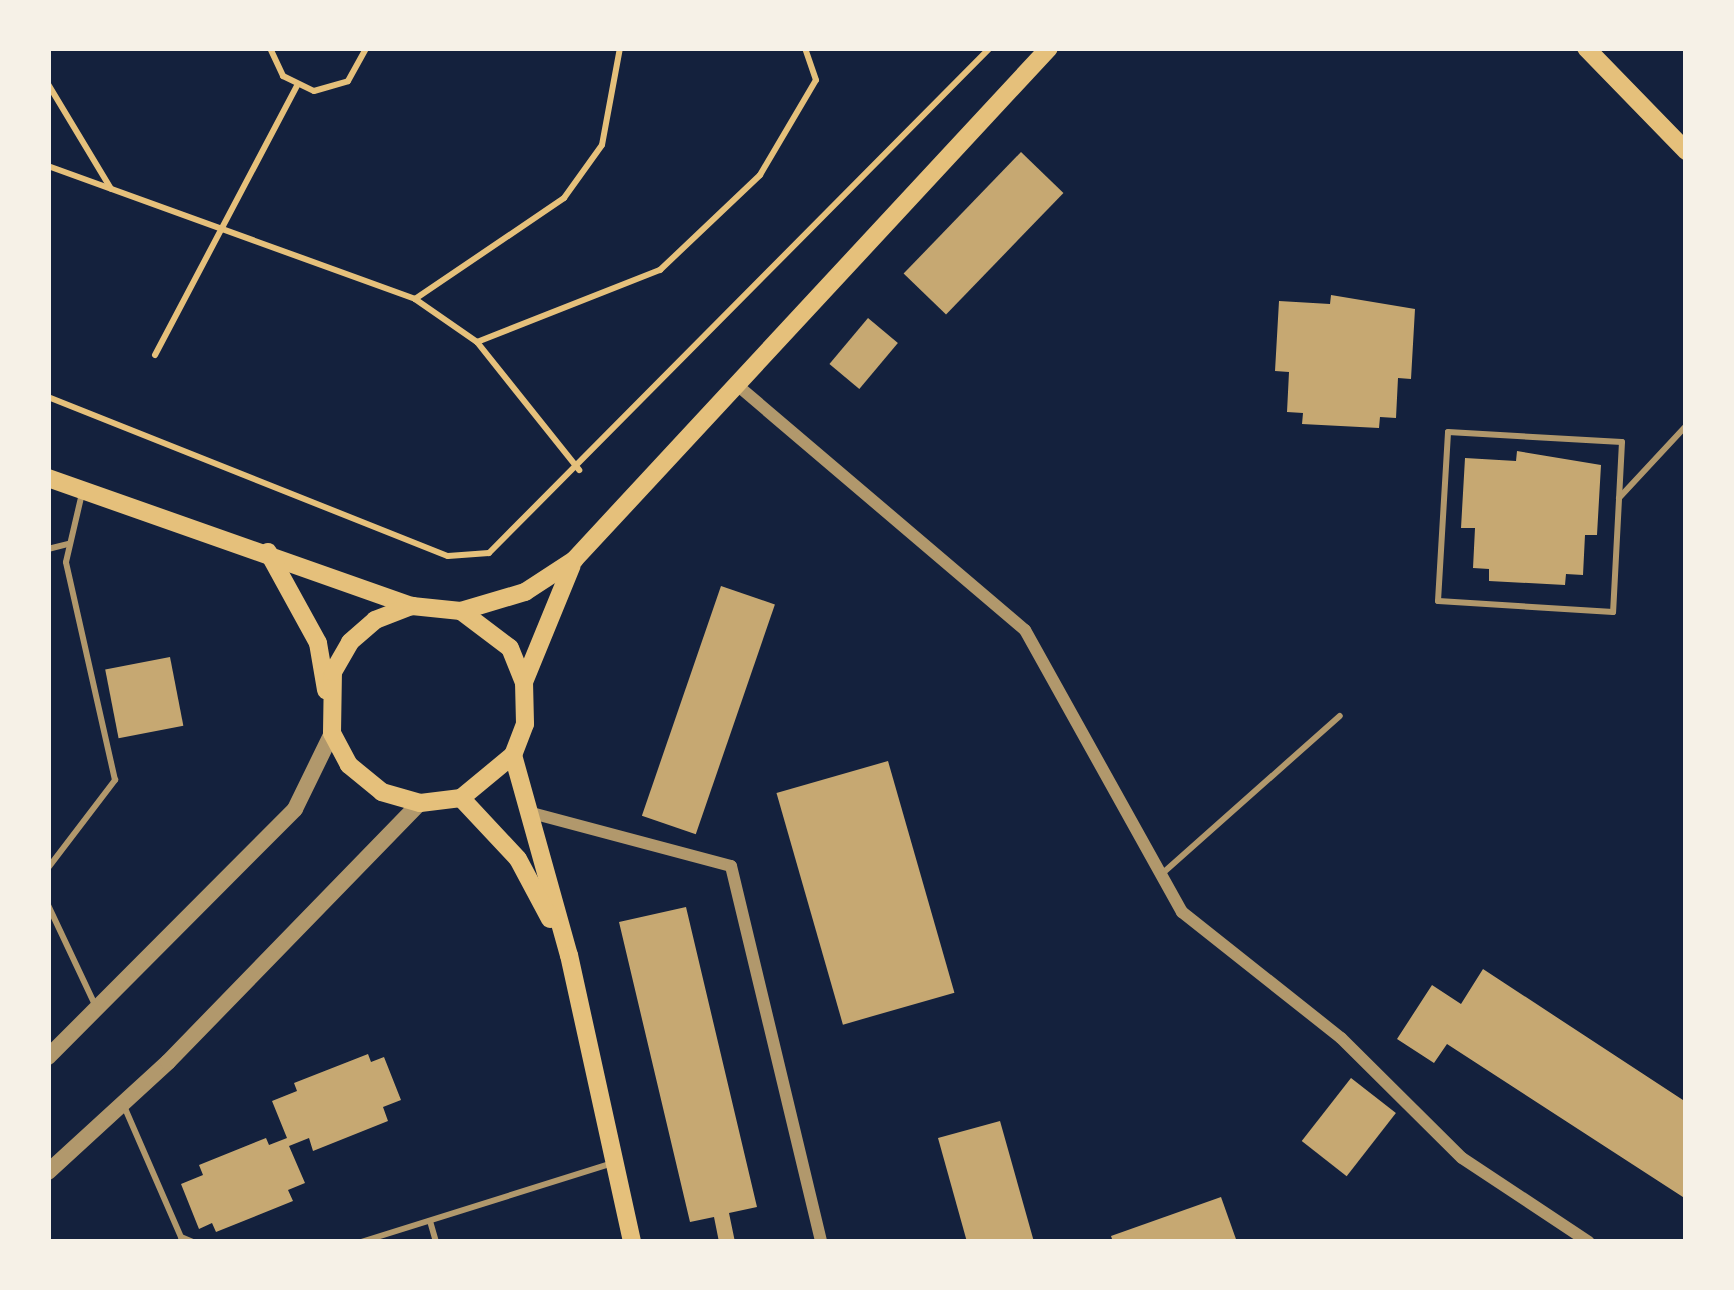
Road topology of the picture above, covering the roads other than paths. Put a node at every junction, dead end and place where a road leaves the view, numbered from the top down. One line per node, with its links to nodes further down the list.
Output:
1 (1049, 48): 4 (main road)
2 (1586, 48): 3 (main road)
3 (1686, 151)
4 (737, 385): 12 (main road); 24 (street)
5 (1686, 426): 8 (lane)
6 (48, 478): 7 (main road)
7 (82, 489): 9 (lane); 11 (main road)
8 (1619, 498): 8 (lane)
9 (70, 544): 10 (lane); 23 (lane)
10 (48, 549)
11 (268, 552): 13 (main road); 16 (main road)
12 (574, 560): 14 (main road); 15 (main road)
13 (412, 606): 14 (main road); 16 (main road)
14 (461, 610): 15 (main road)
15 (524, 682): 19 (main road)
16 (328, 700): 18 (main road)
17 (1340, 716): 24 (lane)
18 (332, 733): 21 (main road); 27 (street)
19 (513, 754): 20 (main road); 22 (main road)
20 (461, 798): 21 (main road); 26 (main road)
21 (420, 803): 29 (street)
22 (526, 812): 26 (main road); 37 (street)
23 (48, 868)
24 (1161, 875): 38 (street)
25 (48, 905): 27 (lane)
26 (568, 956): 30 (main road)
27 (97, 1009): 28 (street)
28 (48, 1057)
29 (123, 1103): 31 (street); 33 (lane)
30 (617, 1161): 32 (lane); 36 (main road)
31 (48, 1172)
32 (430, 1220): 34 (lane); 35 (lane)
33 (193, 1242)
34 (361, 1242)
35 (436, 1242)
36 (632, 1242)
37 (821, 1242)
38 (1589, 1242)

